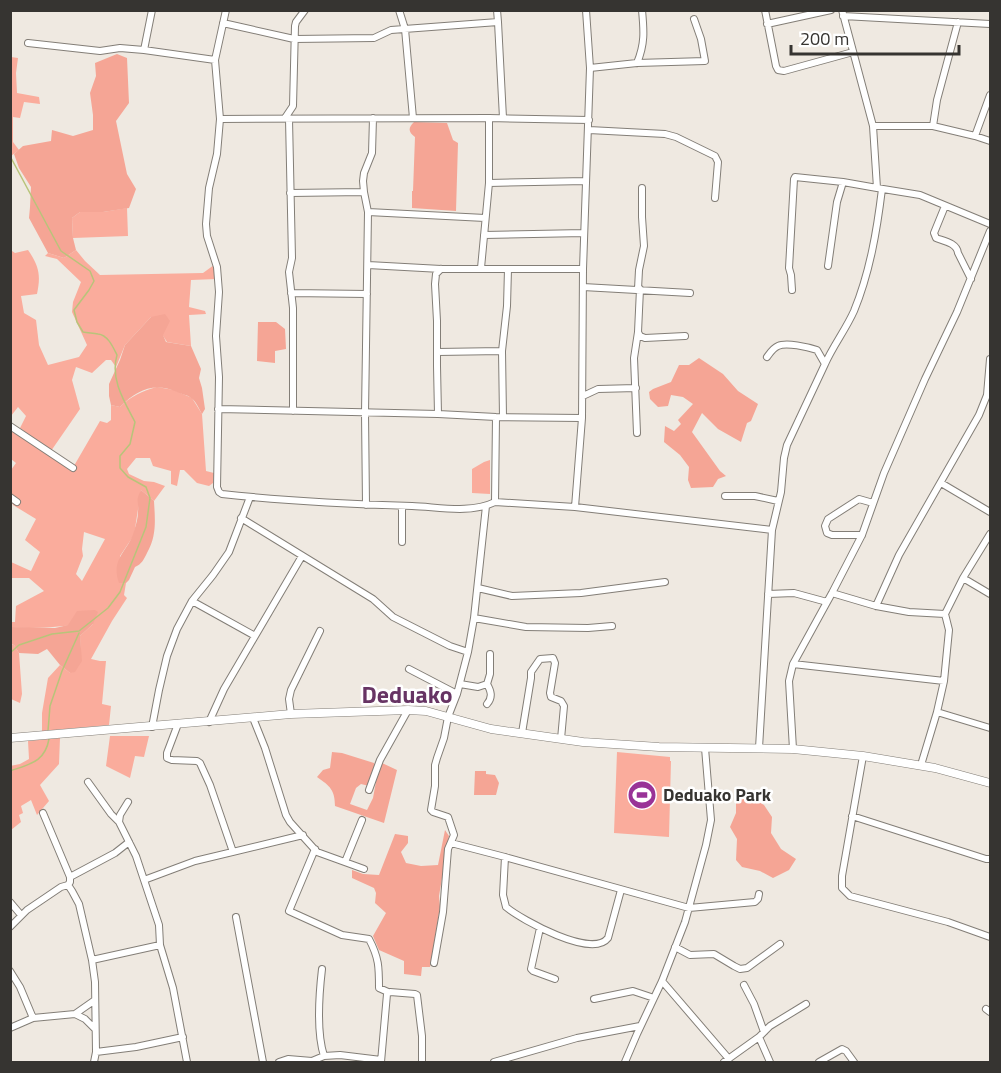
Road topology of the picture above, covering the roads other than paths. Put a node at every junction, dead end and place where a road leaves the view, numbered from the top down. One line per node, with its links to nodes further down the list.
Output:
1 (152, 10): 20 (street)
2 (226, 10): 14 (street)
3 (305, 10): 18 (street)
4 (399, 10): 17 (street)
5 (496, 10): 12 (street)
6 (586, 10): 24 (street)
7 (642, 10): 23 (street)
8 (765, 10): 15 (street)
9 (831, 10): 15 (street)
10 (842, 13): 13 (street); 21 (street)
11 (694, 20): 23 (street)
12 (498, 22): 17 (street); 32 (street)
13 (958, 22): 16 (street); 36 (street)
14 (223, 23): 18 (street); 22 (street)
15 (767, 24): 21 (street)
16 (990, 24)
17 (405, 29): 18 (street); 27 (street)
18 (294, 39): 26 (street)
19 (28, 44): 20 (street)
20 (144, 50): 22 (street)
21 (853, 52): 35 (street)
22 (215, 60): 33 (street)
23 (637, 63): 24 (street)
24 (591, 68): 34 (street)
25 (990, 94): 38 (street)
26 (293, 106): 28 (street); 29 (street)
27 (413, 117): 30 (street); 31 (street)
28 (287, 118): 29 (street); 33 (street); 46 (street)
29 (303, 118): 30 (street)
30 (373, 118): 45 (street)
31 (489, 118): 32 (street); 42 (street)
32 (503, 118): 34 (street)
33 (220, 119): 77 (street)
34 (589, 120): 37 (street)
35 (873, 126): 36 (street); 44 (street)
36 (933, 126): 38 (street)
37 (589, 130): 40 (street); 47 (street)
38 (975, 136): 39 (street)
39 (990, 141)
40 (586, 181): 42 (street); 53 (street)
41 (843, 182): 44 (street); 56 (street); 64 (street)
42 (489, 183): 50 (street)
43 (642, 188): 63 (street)
44 (880, 188): 48 (street); 74 (street)
45 (364, 192): 46 (street); 49 (street)
46 (290, 193): 66 (street)
47 (715, 198)
48 (945, 206): 51 (street); 61 (street)
49 (368, 212): 50 (street); 55 (street)
50 (485, 218): 54 (street)
51 (990, 224)
52 (990, 231): 61 (street)
53 (584, 233): 54 (street); 60 (street)
54 (484, 235): 58 (street)
55 (368, 265): 57 (street); 67 (street)
56 (828, 266)
57 (441, 268): 58 (street); 71 (street)
58 (481, 268): 59 (street)
59 (508, 269): 60 (street); 70 (street)
60 (583, 269): 62 (street)
61 (971, 279): 93 (street)
62 (583, 287): 63 (street); 76 (street)
63 (639, 289): 65 (street); 68 (street)
64 (792, 290)
65 (690, 292)
66 (291, 293): 67 (street); 78 (street)
67 (367, 294): 79 (street)
68 (638, 332): 69 (street); 75 (street)
69 (685, 336)
70 (502, 351): 71 (street); 81 (street)
71 (436, 352): 80 (street)
72 (767, 357): 74 (street)
73 (990, 358): 86 (street)
74 (825, 364): 90 (street)
75 (636, 388): 76 (street); 84 (street)
76 (583, 396): 82 (street)
77 (218, 409): 78 (street); 89 (street)
78 (293, 411): 79 (street)
79 (365, 413): 80 (street); 94 (street)
80 (438, 414): 81 (street)
81 (499, 417): 82 (street); 92 (street)
82 (582, 418): 97 (street)
83 (10, 426): 85 (street)
84 (637, 433)
85 (73, 468)
86 (941, 483): 98 (street); 113 (street)
87 (725, 496): 90 (street)
88 (10, 497): 91 (street)
89 (250, 497): 94 (street); 99 (street)
90 (778, 501): 100 (street)
91 (17, 502)
92 (495, 502): 96 (street); 97 (street)
93 (873, 503): 102 (street); 102 (street)
94 (366, 504): 95 (street)
95 (402, 506): 96 (street); 103 (street)
96 (486, 506): 107 (street)
97 (575, 507): 100 (street)
98 (990, 512)
99 (241, 518): 104 (street); 111 (street)
100 (772, 530): 109 (street)
101 (990, 534): 105 (street)
102 (862, 535): 108 (street)
103 (402, 542)
104 (302, 556): 118 (street); 119 (street)
105 (963, 578): 110 (street); 114 (street)
106 (665, 582): 107 (street)
107 (477, 588): 115 (street)
108 (832, 593): 112 (street); 113 (street)
109 (768, 594): 112 (street); 141 (street)
110 (990, 594)
111 (192, 601): 118 (street); 135 (street)
112 (827, 602): 121 (street)
113 (876, 606): 114 (street)
114 (945, 614): 123 (street)
115 (474, 618): 116 (street); 119 (street)
116 (612, 626)
117 (320, 631): 130 (street)
118 (255, 636): 133 (street)
119 (468, 652): 124 (street)
120 (490, 654): 125 (street)
121 (793, 664): 123 (street); 142 (street)
122 (410, 669): 126 (street)
123 (944, 681): 129 (street)
124 (460, 684): 125 (street); 126 (street)
125 (487, 684): 127 (street)
126 (457, 694): 131 (street)
127 (487, 704)
128 (408, 710): 130 (street); 131 (street); 147 (street)
129 (937, 712): 136 (street); 144 (street)
130 (291, 714): 132 (street)
131 (448, 717): 137 (street); 155 (street)
132 (253, 718): 133 (street); 153 (street)
133 (209, 722): 134 (street)
134 (178, 724): 135 (street); 157 (street)
135 (152, 727): 138 (street)
136 (990, 728)
137 (522, 734): 139 (street); 139 (street)
138 (10, 738)
139 (561, 739): 140 (street)
140 (705, 748): 141 (street); 168 (street)
141 (759, 748): 142 (street)
142 (794, 749): 143 (street)
143 (863, 756): 144 (street); 150 (street)
144 (921, 765): 146 (street)
145 (88, 782): 152 (street)
146 (990, 783)
147 (369, 790)
148 (128, 802): 152 (street)
149 (43, 813): 162 (street)
150 (852, 816): 159 (street); 173 (street)
151 (362, 820): 160 (street)
152 (119, 822): 154 (street)
153 (303, 835): 156 (street); 157 (street)
154 (129, 842): 162 (street); 163 (street)
155 (451, 843): 158 (street); 178 (street)
156 (315, 849): 160 (street); 184 (street)
157 (233, 852): 163 (street)
158 (506, 857): 165 (street); 172 (street)
159 (990, 859)
160 (345, 862): 161 (street)
161 (364, 869)
162 (70, 877): 164 (street)
163 (144, 880): 175 (street)
164 (68, 885): 169 (street); 177 (street)
165 (621, 890): 168 (street); 172 (street)
166 (759, 894): 168 (street)
167 (10, 902): 169 (street)
168 (689, 908): 176 (street)
169 (21, 915): 171 (street)
170 (236, 917): 202 (street)
171 (10, 927)
172 (540, 928): 181 (street)
173 (990, 937)
174 (780, 944): 176 (street)
175 (160, 945): 177 (street); 195 (street)
176 (675, 948): 182 (street)
177 (92, 960): 187 (street)
178 (434, 963)
179 (322, 969): 197 (street)
180 (10, 970): 190 (street)
181 (555, 979)
182 (662, 981): 185 (street); 199 (street)
183 (744, 985): 194 (street)
184 (388, 992): 198 (street); 204 (street)
185 (654, 998): 186 (street); 191 (street)
186 (594, 999)
187 (95, 1000): 189 (street); 193 (street)
188 (806, 1004): 194 (street)
189 (75, 1014): 190 (street); 193 (street)
190 (33, 1018): 192 (street)
191 (640, 1026): 205 (street); 206 (street)
192 (10, 1028)
193 (96, 1029): 196 (street)
194 (762, 1034): 199 (street); 207 (street)
195 (183, 1037): 196 (street); 201 (street)
196 (96, 1052): 200 (street)
197 (324, 1056): 198 (street); 203 (street)
198 (381, 1061)
199 (726, 1061)
200 (94, 1062)
201 (187, 1062)
202 (263, 1062)
203 (279, 1062)
204 (422, 1062)
205 (494, 1062)
206 (625, 1062)
207 (770, 1062)
208 (819, 1062): 209 (street)
209 (854, 1062)

